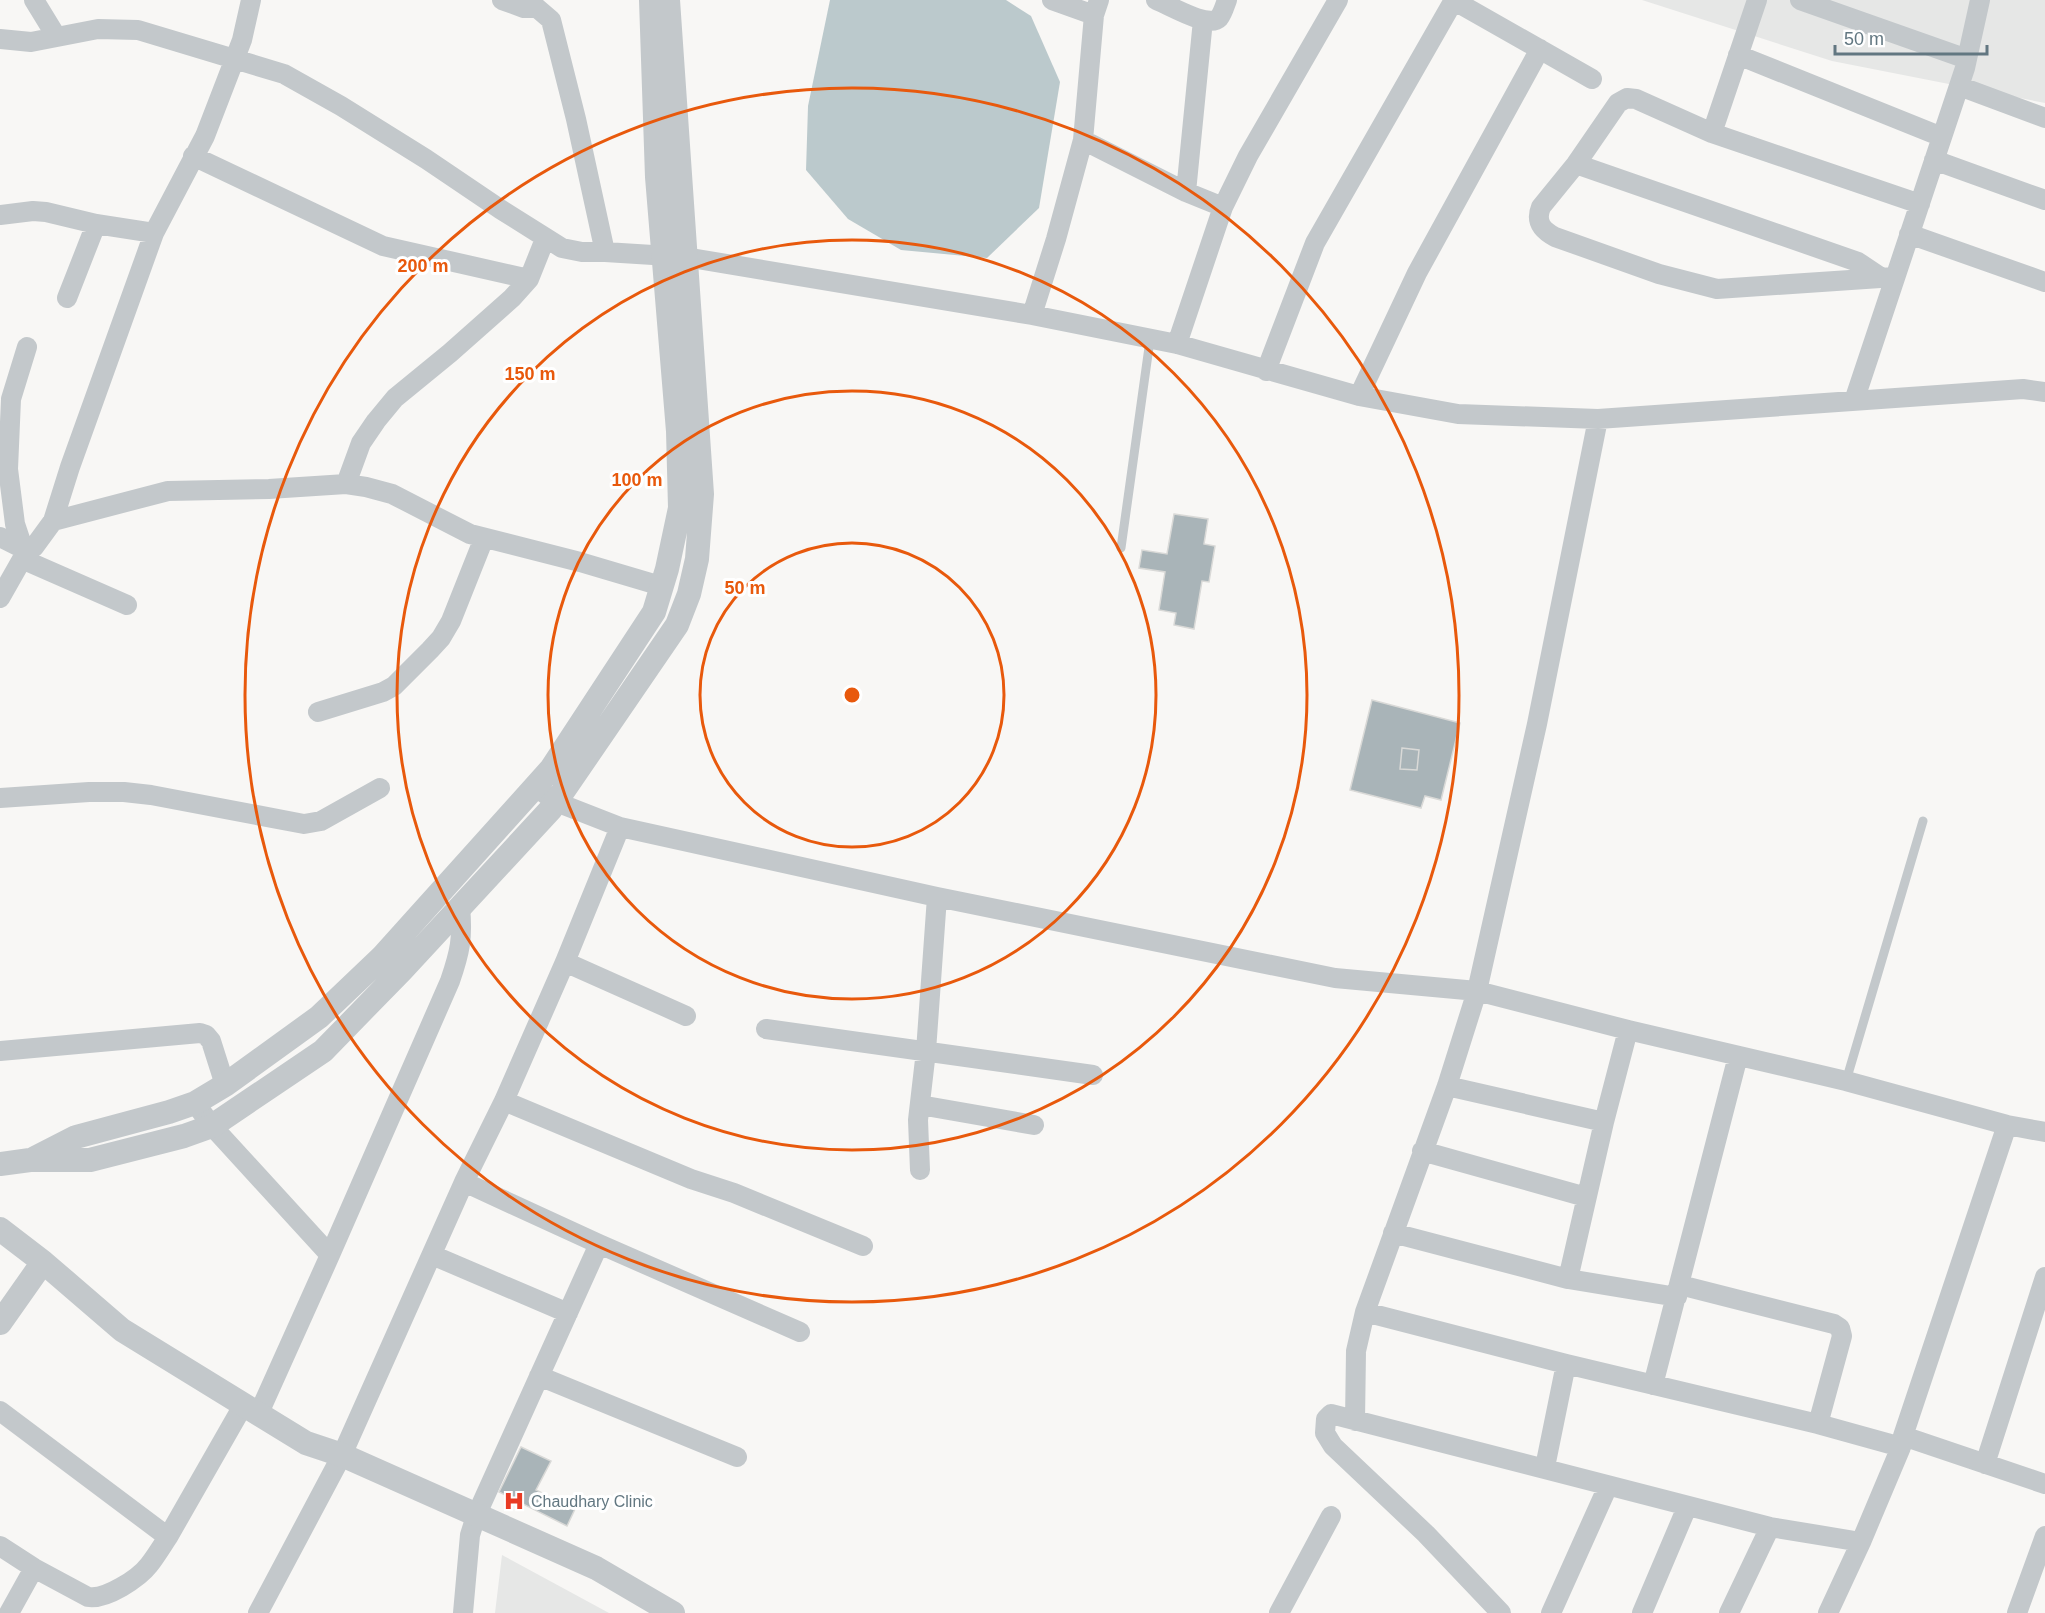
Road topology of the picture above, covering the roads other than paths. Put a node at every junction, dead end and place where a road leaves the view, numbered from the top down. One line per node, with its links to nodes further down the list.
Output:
1 (34, 0): 17 (street)
2 (251, 0): 21 (street)
3 (502, 0): 14 (street)
4 (651, 0): 42 (street)
5 (669, 0): 42 (street)
6 (1052, 0): 15 (street)
7 (1227, 0): 16 (street)
8 (1338, 0): 35 (street)
9 (1454, 0): 19 (street); 51 (street)
10 (1756, 0): 20 (street)
11 (1800, 0): 22 (street)
12 (1980, 0): 22 (street)
13 (1159, 1): 16 (street)
14 (536, 4): 41 (street)
15 (1096, 7): 28 (street)
16 (1203, 20): 32 (street)
17 (56, 36): 18 (street); 21 (street)
18 (0, 39)
19 (1540, 49): 23 (street); 53 (street)
20 (1738, 55): 26 (street); 27 (street)
21 (235, 58): 29 (street); 40 (street)
22 (1967, 60): 24 (street)
23 (1592, 79)
24 (1959, 86): 25 (street); 27 (street)
25 (2045, 118)
26 (1712, 133): 31 (street); 34 (street)
27 (1942, 137): 30 (street)
28 (1083, 140): 32 (street); 47 (street)
29 (193, 156): 38 (street); 44 (street)
30 (1934, 160): 33 (street); 34 (street)
31 (1576, 164): 43 (street); 43 (street)
32 (1186, 192): 35 (street)
33 (2045, 200)
34 (1920, 204): 39 (street)
35 (1223, 207): 49 (street)
36 (0, 215): 37 (street)
37 (96, 224): 38 (street); 46 (street)
38 (154, 233): 57 (street)
39 (1909, 234): 43 (street); 45 (street)
40 (545, 239): 41 (street); 44 (street)
41 (604, 252): 42 (street)
42 (674, 257): 47 (street); 62 (street); 69 (street)
43 (1889, 278): 54 (street)
44 (528, 279): 56 (street)
45 (2045, 282)
46 (67, 298)
47 (1032, 315): 48 (street)
48 (1150, 340): 49 (street); 60 (lane)
49 (1177, 344): 51 (street)
50 (27, 347): 61 (street)
51 (1266, 371): 53 (street)
52 (2045, 392): 54 (street)
53 (1359, 396): 55 (street)
54 (1854, 401): 55 (street)
55 (1598, 419): 75 (street)
56 (346, 484): 57 (street); 59 (street)
57 (53, 521): 61 (street)
58 (0, 537): 61 (street)
59 (484, 538): 62 (street); 65 (street)
60 (1121, 548)
61 (24, 554): 63 (street); 64 (street)
62 (661, 586): 66 (street)
63 (0, 598)
64 (127, 605)
65 (318, 712)
66 (536, 787): 69 (street); 84 (street)
67 (380, 789): 68 (street)
68 (0, 798)
69 (556, 802): 71 (street); 73 (street)
70 (1923, 821): 83 (lane)
71 (621, 827): 72 (street); 74 (street)
72 (937, 897): 75 (street); 80 (street)
73 (460, 908): 92 (street); 105 (street)
74 (565, 962): 76 (street); 86 (street)
75 (1477, 992): 78 (street); 85 (street)
76 (686, 1016)
77 (766, 1029): 80 (street)
78 (1628, 1030): 81 (street); 89 (street)
79 (0, 1051): 84 (street)
80 (926, 1051): 82 (street); 88 (street)
81 (1738, 1056): 83 (street); 109 (street)
82 (1093, 1075)
83 (1846, 1081): 91 (street)
84 (225, 1085): 87 (street)
85 (1447, 1086): 89 (street); 94 (street)
86 (504, 1101): 98 (street); 103 (street)
87 (195, 1103): 92 (street); 95 (street)
88 (920, 1105): 90 (street); 97 (street)
89 (1604, 1122): 99 (street)
90 (1034, 1125)
91 (2007, 1125): 93 (street); 121 (street)
92 (212, 1126): 95 (street); 105 (street)
93 (2045, 1132)
94 (1422, 1151): 99 (street); 101 (street)
95 (30, 1160): 96 (street)
96 (0, 1164)
97 (920, 1170)
98 (464, 1182): 102 (street); 104 (street)
99 (1586, 1197): 108 (street)
100 (0, 1229): 106 (street)
101 (1393, 1233): 108 (street); 110 (street)
102 (599, 1244): 111 (street); 113 (street)
103 (863, 1245)
104 (432, 1255): 111 (street); 122 (street)
105 (330, 1256): 117 (street)
106 (43, 1262): 112 (street); 117 (street)
107 (2045, 1277): 124 (street)
108 (1568, 1279): 109 (street)
109 (1678, 1291): 116 (street); 120 (street)
110 (1365, 1312): 114 (street); 119 (street)
111 (568, 1313): 115 (street)
112 (0, 1323)
113 (801, 1332)
114 (1566, 1364): 116 (street); 125 (street)
115 (539, 1377): 123 (street); 129 (street)
116 (1653, 1385): 120 (street)
117 (251, 1409): 122 (street); 133 (street)
118 (0, 1411): 133 (street)
119 (1355, 1421): 125 (street); 144 (street)
120 (1818, 1424): 121 (street)
121 (1902, 1442): 124 (street); 134 (street)
122 (342, 1455): 129 (street); 140 (street)
123 (736, 1457)
124 (1985, 1464): 126 (street)
125 (1545, 1467): 127 (street)
126 (2045, 1484)
127 (1608, 1486): 128 (street); 145 (street)
128 (1687, 1507): 131 (street); 146 (street)
129 (476, 1516): 141 (street); 142 (street)
130 (1331, 1516): 143 (street)
131 (1770, 1527): 134 (street); 147 (street)
132 (2045, 1536): 137 (street)
133 (168, 1537): 138 (street)
134 (1861, 1542): 148 (street)
135 (0, 1546): 136 (street)
136 (34, 1568): 138 (street); 139 (street)
137 (2037, 1580): 149 (street)
138 (95, 1605)
139 (9, 1613)
140 (258, 1613)
141 (463, 1613)
142 (673, 1613)
143 (1279, 1613)
144 (1501, 1613)
145 (1551, 1613)
146 (1642, 1613)
147 (1729, 1613)
148 (1828, 1613)
149 (2017, 1613)

